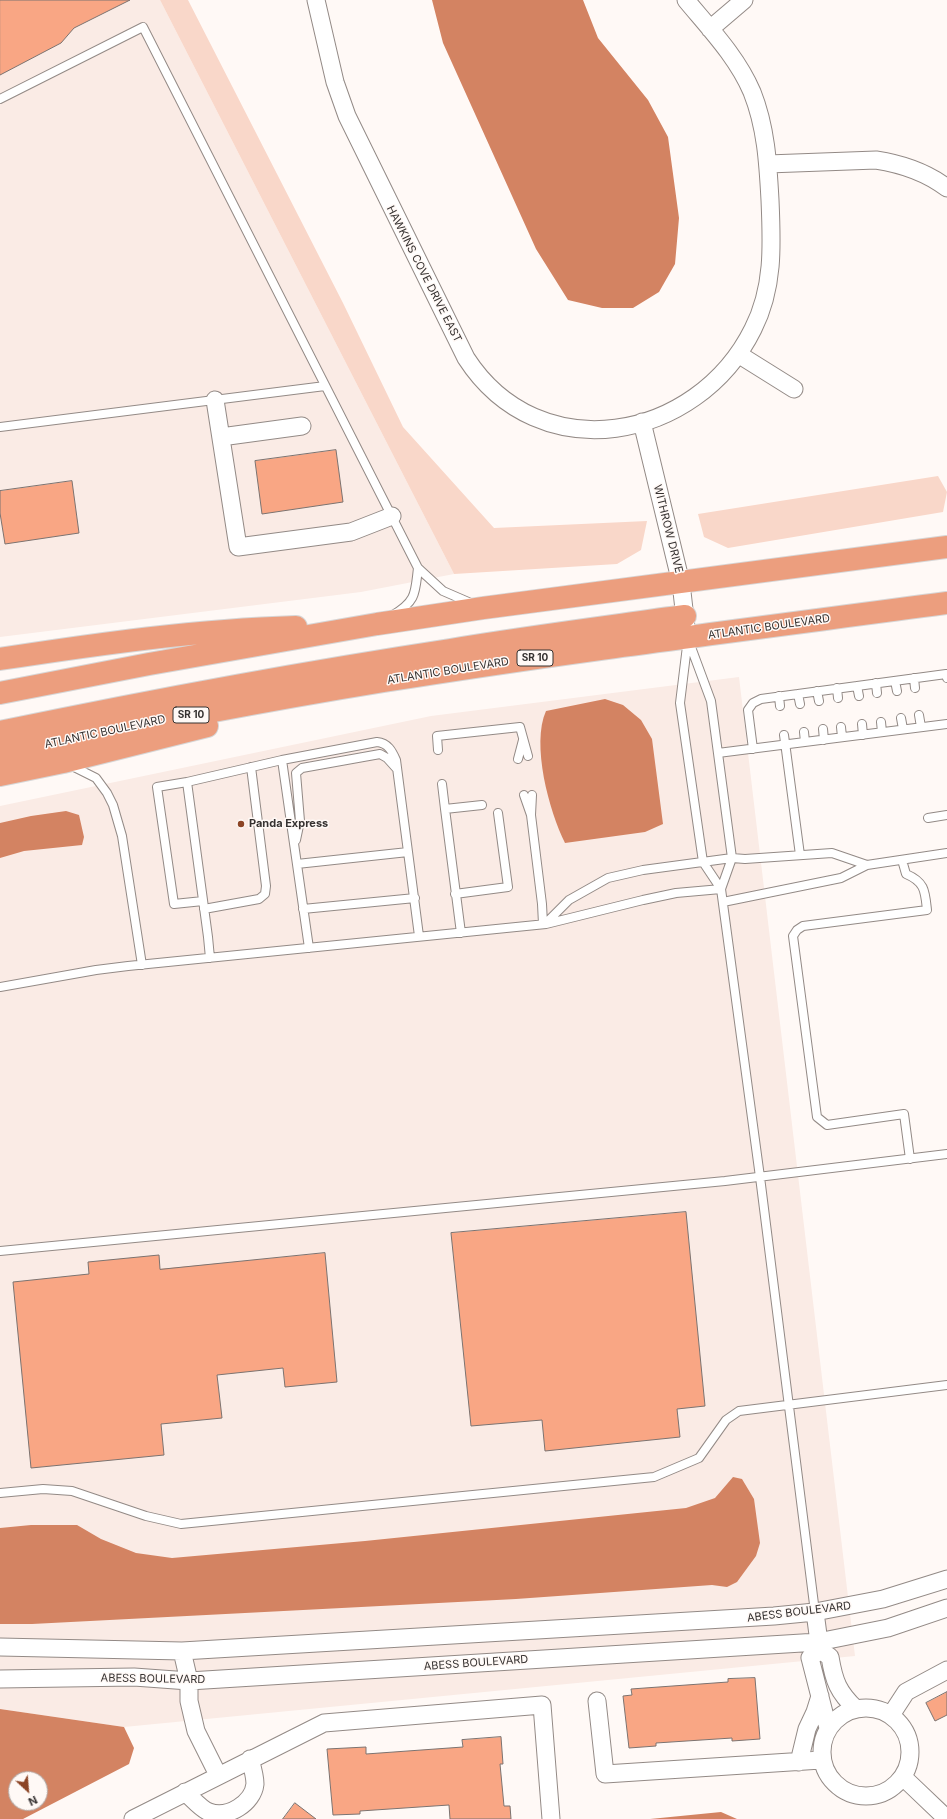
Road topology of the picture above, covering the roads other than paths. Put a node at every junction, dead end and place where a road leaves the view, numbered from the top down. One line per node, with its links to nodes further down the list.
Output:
1 (316, 0): 12 (street, HAWKINS COVE DRIVE EAST)
2 (686, 0): 4 (street, HAWKINS COVE DRIVE EAST)
3 (744, 0): 4 (street)
4 (710, 29): 6 (street, HAWKINS COVE DRIVE EAST)
5 (0, 99): 9 (lane)
6 (768, 164): 7 (street); 8 (street, HAWKINS COVE DRIVE EAST)
7 (947, 188)
8 (738, 354): 10 (street); 12 (street, HAWKINS COVE DRIVE EAST)
9 (325, 386): 11 (lane); 16 (lane)
10 (794, 389)
11 (215, 400): 14 (lane); 15 (street)
12 (642, 422): 19 (street, WITHROW DRIVE)
13 (302, 426): 15 (street)
14 (0, 427)
15 (221, 437): 16 (street)
16 (392, 516): 18 (lane)
17 (947, 547): 19 (highway)
18 (418, 568): 21 (lane); 23 (lane)
19 (681, 583): 21 (highway); 22 (street, WITHROW DRIVE)
20 (947, 603): 24 (highway, ATLANTIC BOULEVARD / SR 10)
21 (483, 608): 23 (highway)
22 (685, 616): 24 (street, WITHROW DRIVE); 54 (highway)
23 (377, 624): 25 (highway); 36 (highway)
24 (688, 638): 29 (highway, ATLANTIC BOULEVARD / SR 10); 67 (lane); 89 (lane)
25 (6, 654)
26 (947, 675): 27 (lane)
27 (914, 678): 28 (lane); 33 (lane)
28 (895, 680): 30 (lane); 34 (lane)
29 (382, 681): 66 (highway, ATLANTIC BOULEVARD / SR 10); 71 (highway)
30 (876, 683): 31 (lane); 37 (lane)
31 (857, 686): 32 (lane); 40 (lane)
32 (837, 688): 35 (lane); 41 (lane)
33 (915, 688)
34 (897, 690)
35 (817, 691): 38 (lane); 42 (lane)
36 (0, 693)
37 (877, 693)
38 (798, 694): 39 (lane); 43 (lane)
39 (779, 696): 44 (lane); 64 (lane)
40 (859, 696)
41 (838, 698)
42 (819, 701)
43 (800, 704)
44 (780, 706)
45 (919, 715): 51 (lane)
46 (901, 718): 53 (lane)
47 (881, 722): 56 (lane)
48 (862, 724): 57 (lane)
49 (947, 724): 51 (lane)
50 (841, 727): 59 (lane)
51 (921, 727): 53 (lane)
52 (823, 729): 61 (lane)
53 (903, 729): 56 (lane)
54 (0, 732)
55 (804, 732): 62 (lane)
56 (882, 732): 57 (lane)
57 (863, 734): 59 (lane)
58 (784, 735): 63 (lane)
59 (842, 737): 61 (lane)
60 (523, 740): 65 (lane); 68 (lane); 69 (lane)
61 (824, 740): 62 (lane)
62 (805, 742): 63 (lane)
63 (785, 745): 64 (lane); 86 (lane)
64 (753, 749): 67 (lane)
65 (438, 750)
66 (0, 754)
67 (718, 754): 87 (lane)
68 (528, 756)
69 (518, 759)
70 (282, 760): 72 (lane); 73 (lane); 83 (lane)
71 (63, 762): 74 (highway); 104 (lane)
72 (251, 767): 75 (lane); 97 (lane)
73 (397, 768): 83 (lane); 84 (lane)
74 (0, 775)
75 (187, 782): 95 (lane); 95 (lane)
76 (442, 784): 79 (lane)
77 (528, 795): 99 (lane)
78 (482, 805): 79 (lane)
79 (445, 810): 93 (lane)
80 (498, 813): 93 (lane)
81 (947, 815): 82 (lane)
82 (928, 818)
83 (294, 846): 90 (lane)
84 (408, 852): 90 (lane); 94 (lane)
85 (947, 854): 88 (lane)
86 (800, 855): 87 (lane); 91 (lane)
87 (732, 858): 89 (lane); 92 (lane)
88 (902, 860): 91 (lane); 107 (lane)
89 (703, 862): 92 (lane); 99 (lane)
90 (297, 864): 98 (lane)
91 (867, 865): 96 (lane)
92 (721, 889): 96 (lane); 99 (lane)
93 (455, 894): 100 (lane)
94 (415, 898): 98 (lane); 101 (lane)
95 (203, 900): 97 (lane)
96 (722, 902): 108 (lane)
97 (204, 909): 103 (lane)
98 (303, 909): 102 (lane)
99 (544, 924): 100 (lane)
100 (461, 933): 101 (lane)
101 (420, 936): 102 (lane)
102 (309, 948): 103 (lane)
103 (210, 958): 104 (lane)
104 (142, 964): 105 (lane)
105 (0, 988)
106 (947, 1154): 107 (lane)
107 (910, 1159): 108 (lane)
108 (760, 1177): 109 (lane); 111 (lane)
109 (0, 1251)
110 (947, 1385): 111 (lane)
111 (788, 1405): 112 (lane); 115 (lane)
112 (0, 1493)
113 (947, 1579): 115 (street, ABESS BOULEVARD)
114 (947, 1608): 116 (street, ABESS BOULEVARD)
115 (815, 1612): 116 (street); 118 (street, ABESS BOULEVARD)
116 (819, 1646): 121 (street, ABESS BOULEVARD); 122 (street); 124 (street)
117 (0, 1647): 118 (street, ABESS BOULEVARD)
118 (182, 1651): 121 (street)
119 (947, 1670): 125 (street)
120 (0, 1679): 121 (street, ABESS BOULEVARD)
121 (188, 1681): 130 (street)
122 (820, 1696): 126 (street); 129 (street)
123 (597, 1701): 129 (street)
124 (856, 1709): 125 (street); 126 (street)
125 (891, 1715): 131 (street)
126 (828, 1728): 128 (street)
127 (250, 1759): 130 (street); 132 (street); 134 (street)
128 (821, 1760): 129 (street); 131 (street)
129 (799, 1762)
130 (218, 1775): 132 (street)
131 (903, 1777): 135 (street)
132 (185, 1792): 133 (street)
133 (141, 1817)
134 (551, 1819)
135 (947, 1819)

